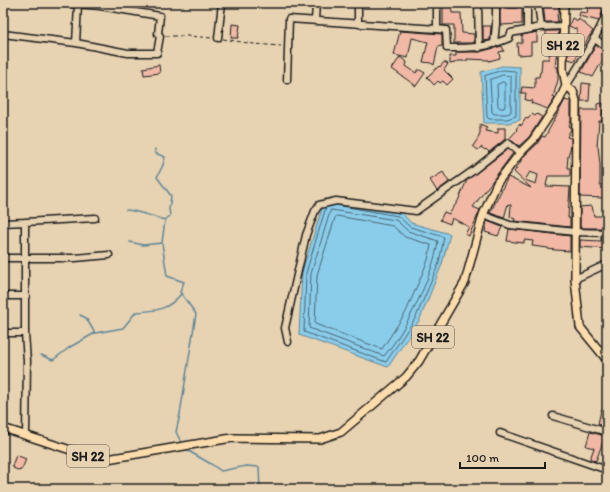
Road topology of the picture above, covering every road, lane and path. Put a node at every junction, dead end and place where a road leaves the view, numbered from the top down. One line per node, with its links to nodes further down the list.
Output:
1 (61, 3): 11 (street)
2 (222, 3): 23 (street)
3 (316, 3): 14 (street)
4 (358, 3): 15 (street)
5 (437, 3): 19 (street)
6 (478, 3): 28 (street)
7 (496, 3): 27 (street)
8 (527, 3): 20 (street)
9 (538, 3): 18 (street)
10 (564, 3): 16 (main road, SH 22)
11 (78, 5): 12 (street); 25 (street)
12 (100, 5): 22 (street)
13 (607, 13): 17 (street)
14 (315, 21): 15 (street); 26 (street)
15 (358, 24): 19 (street)
16 (564, 26): 18 (street); 31 (main road, SH 22)
17 (604, 26): 24 (street)
18 (541, 27): 20 (street)
19 (437, 29): 28 (street)
20 (526, 30): 27 (street)
21 (3, 34): 25 (street)
22 (160, 36): 23 (path); 25 (street)
23 (218, 38): 26 (path)
24 (594, 38): 29 (street); 31 (street)
25 (76, 43)
26 (288, 44): 30 (street)
27 (494, 44): 28 (street)
28 (479, 48)
29 (607, 48)
30 (286, 80)
31 (566, 86): 32 (main road, SH 22); 37 (main road)
32 (520, 153): 33 (main road, SH 22); 48 (street)
33 (483, 215): 37 (street); 54 (main road, SH 22)
34 (95, 218): 35 (street)
35 (25, 222): 36 (street); 41 (street)
36 (3, 223)
37 (575, 232): 38 (street); 43 (main road)
38 (607, 233)
39 (109, 256): 41 (street)
40 (3, 258): 41 (street)
41 (25, 258): 45 (street)
42 (607, 264): 43 (street)
43 (575, 279): 49 (main road)
44 (3, 296): 45 (street)
45 (26, 296): 46 (street)
46 (25, 332): 47 (street); 54 (street)
47 (3, 333)
48 (288, 342)
49 (607, 360)
50 (553, 416): 52 (street)
51 (3, 428): 54 (main road, SH 22)
52 (607, 432)
53 (500, 433): 55 (street)
54 (26, 436)
55 (607, 470)

